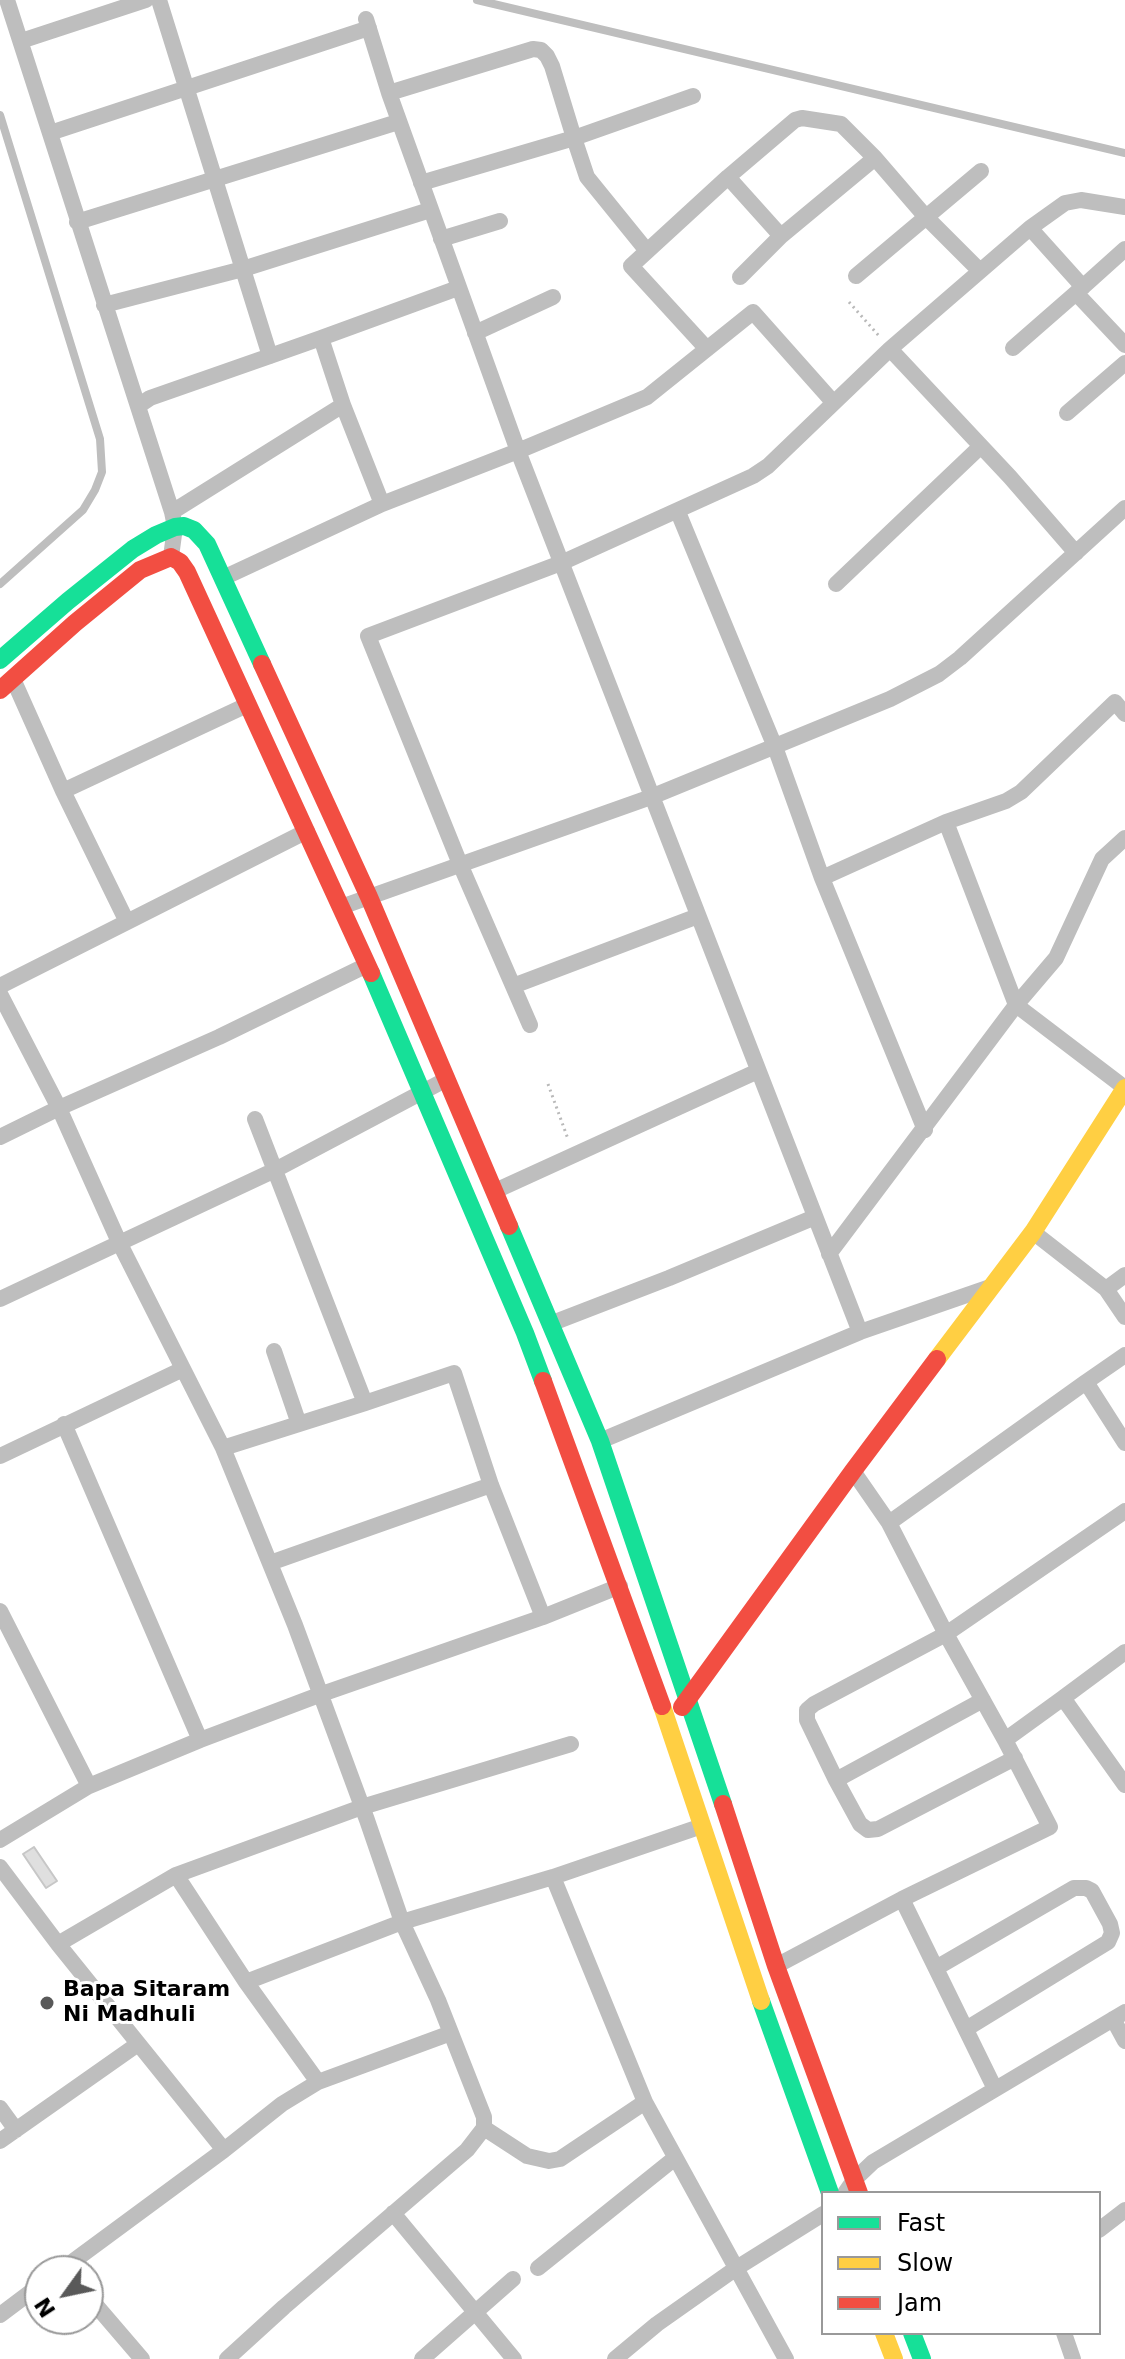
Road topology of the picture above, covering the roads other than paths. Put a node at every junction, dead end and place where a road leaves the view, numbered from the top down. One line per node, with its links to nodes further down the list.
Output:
1 (7, 0): 5 (street)
2 (146, 0): 5 (street)
3 (159, 0): 6 (street)
4 (477, 0): 13 (lane)
5 (21, 41): 11 (street)
6 (186, 87): 7 (street); 11 (street); 17 (street)
7 (389, 93): 10 (street); 12 (street)
8 (693, 96): 12 (street)
9 (0, 115): 60 (lane)
10 (398, 122): 17 (street); 18 (street)
11 (50, 133): 23 (street)
12 (574, 138): 18 (street); 28 (street)
13 (1125, 153)
14 (875, 158): 16 (street); 21 (street); 25 (street)
15 (981, 171): 21 (street)
16 (728, 177): 25 (street); 28 (street)
17 (215, 180): 23 (street); 29 (street)
18 (421, 183): 20 (street)
19 (1125, 207): 24 (street)
20 (430, 210): 26 (street); 29 (street)
21 (925, 216): 30 (street); 31 (street)
22 (500, 221): 26 (street)
23 (77, 222): 36 (street)
24 (1030, 228): 30 (street); 34 (street)
25 (781, 236): 32 (street)
26 (441, 239): 33 (street)
27 (1125, 249): 34 (street)
28 (647, 251): 41 (street)
29 (243, 269): 36 (street); 43 (street)
30 (979, 270): 42 (street)
31 (856, 276)
32 (740, 277)
33 (458, 288): 37 (street); 38 (street)
34 (1080, 290): 39 (street); 40 (street)
35 (553, 297): 37 (street)
36 (104, 305): 47 (street)
37 (475, 333): 50 (street)
38 (321, 338): 43 (street); 46 (street)
39 (1125, 345)
40 (1013, 348)
41 (707, 349): 45 (street); 50 (street)
42 (890, 349): 45 (street); 49 (street)
43 (270, 356): 47 (street)
44 (1125, 363): 48 (street)
45 (833, 402): 52 (street)
46 (343, 405): 51 (street); 54 (street)
47 (138, 406): 54 (street)
48 (1067, 413)
49 (980, 447): 56 (street); 61 (street)
50 (518, 451): 51 (street); 58 (street)
51 (382, 504): 59 (street)
52 (678, 512): 58 (street); 66 (street)
53 (1120, 513): 55 (street); 56 (street)
54 (173, 519): 57 (street); 59 (street); 62 (street)
55 (1125, 532)
56 (1076, 553): 66 (street)
57 (171, 557): 63 (street); 65 (street)
58 (561, 563): 68 (street); 72 (street)
59 (223, 578): 74 (street)
60 (0, 584)
61 (836, 584)
62 (0, 660)
63 (6, 684): 67 (street)
64 (1122, 704): 69 (street)
65 (247, 705): 67 (street); 70 (street)
66 (775, 747): 68 (street); 73 (street)
67 (63, 791): 77 (street)
68 (651, 797): 72 (street); 76 (street)
69 (946, 822): 73 (street); 82 (street)
70 (307, 831): 75 (street); 77 (street)
71 (1125, 838): 82 (street)
72 (460, 864): 74 (street); 80 (street)
73 (822, 878): 90 (street)
74 (369, 897): 75 (street); 85 (street)
75 (341, 907): 78 (street)
76 (698, 916): 80 (street); 84 (street)
77 (127, 922): 79 (street)
78 (367, 965): 87 (street); 88 (street)
79 (0, 986)
80 (513, 986): 83 (street)
81 (0, 994): 88 (street)
82 (1016, 1005): 86 (street); 90 (street)
83 (530, 1025)
84 (758, 1071): 93 (street); 94 (street)
85 (447, 1079): 87 (street); 93 (street)
86 (1125, 1088): 95 (street)
87 (423, 1092): 92 (street); 121 (street)
88 (59, 1108): 91 (street); 96 (street)
89 (255, 1119): 92 (street)
90 (925, 1130): 97 (street)
91 (0, 1137)
92 (275, 1170): 96 (street); 109 (street)
93 (495, 1191): 103 (street)
94 (815, 1217): 97 (street); 103 (street)
95 (1033, 1232): 99 (street); 100 (street)
96 (119, 1242): 101 (street); 107 (street)
97 (829, 1254): 104 (street)
98 (1125, 1275): 100 (street)
99 (990, 1287): 104 (street); 116 (street)
100 (1106, 1289): 102 (street)
101 (0, 1299)
102 (1125, 1317)
103 (550, 1324): 112 (street)
104 (860, 1332): 112 (street)
105 (274, 1351): 111 (street)
106 (1125, 1355): 108 (street)
107 (183, 1369): 110 (street); 114 (street)
108 (1086, 1382): 113 (street); 119 (street)
109 (365, 1403): 111 (street); 117 (street)
110 (64, 1424): 115 (street); 131 (street)
111 (299, 1424): 114 (street)
112 (600, 1441): 128 (street)
113 (1125, 1443)
114 (223, 1448): 120 (street)
115 (0, 1456)
116 (853, 1471): 119 (street); 128 (street)
117 (491, 1485): 120 (street); 123 (street)
118 (1125, 1511): 124 (street)
119 (889, 1523): 124 (street)
120 (270, 1563): 126 (street)
121 (620, 1586): 123 (street); 130 (street)
122 (0, 1611): 137 (street)
123 (543, 1617): 126 (street)
124 (946, 1634): 129 (street); 135 (street)
125 (1125, 1652): 127 (street)
126 (319, 1695): 131 (street); 138 (street)
127 (1063, 1698): 132 (street); 136 (street)
128 (688, 1699): 130 (street); 147 (street)
129 (983, 1700): 132 (street); 135 (street)
130 (669, 1725): 139 (street)
131 (200, 1740): 137 (street)
132 (1005, 1740): 134 (street)
133 (571, 1744): 138 (street)
134 (1015, 1758): 135 (street); 144 (street)
135 (836, 1780)
136 (1125, 1785)
137 (89, 1786): 140 (street)
138 (362, 1807): 142 (street); 145 (street)
139 (702, 1826): 143 (street); 165 (street)
140 (0, 1840)
141 (0, 1867): 146 (street)
142 (176, 1875): 146 (street); 149 (street)
143 (553, 1877): 145 (street); 157 (street)
144 (902, 1899): 147 (street); 148 (street)
145 (402, 1922): 149 (street); 152 (street)
146 (58, 1944): 154 (street)
147 (776, 1966): 164 (street)
148 (936, 1968): 151 (street); 151 (street)
149 (246, 1982): 155 (street)
150 (1119, 2016): 153 (street); 156 (street)
151 (966, 2029): 156 (street)
152 (451, 2033): 155 (street); 159 (street)
153 (1125, 2041)
154 (138, 2044): 160 (street); 162 (street)
155 (318, 2082): 162 (street)
156 (995, 2089): 164 (street)
157 (645, 2102): 159 (street); 163 (street)
158 (0, 2108): 160 (street)
159 (484, 2128): 167 (street)
160 (16, 2130): 161 (street)
161 (0, 2141)
162 (224, 2150): 170 (street)
163 (675, 2158): 171 (street); 172 (street)
164 (852, 2189)
165 (829, 2191)
166 (1125, 2210): 169 (street)
167 (393, 2213): 175 (street); 182 (street)
168 (821, 2215): 172 (street)
169 (1101, 2228)
170 (83, 2255)
171 (538, 2268)
172 (735, 2269): 185 (street); 186 (street)
173 (513, 2279): 175 (street)
174 (24, 2297): 176 (street)
175 (475, 2313): 183 (street); 184 (street)
176 (0, 2315)
177 (104, 2315): 181 (street)
178 (885, 2335): 187 (street)
179 (913, 2335): 188 (street)
180 (1065, 2335): 189 (street)
181 (142, 2359)
182 (227, 2359)
183 (422, 2359)
184 (514, 2359)
185 (615, 2359)
186 (786, 2359)
187 (894, 2359)
188 (922, 2359)
189 (1073, 2359)

